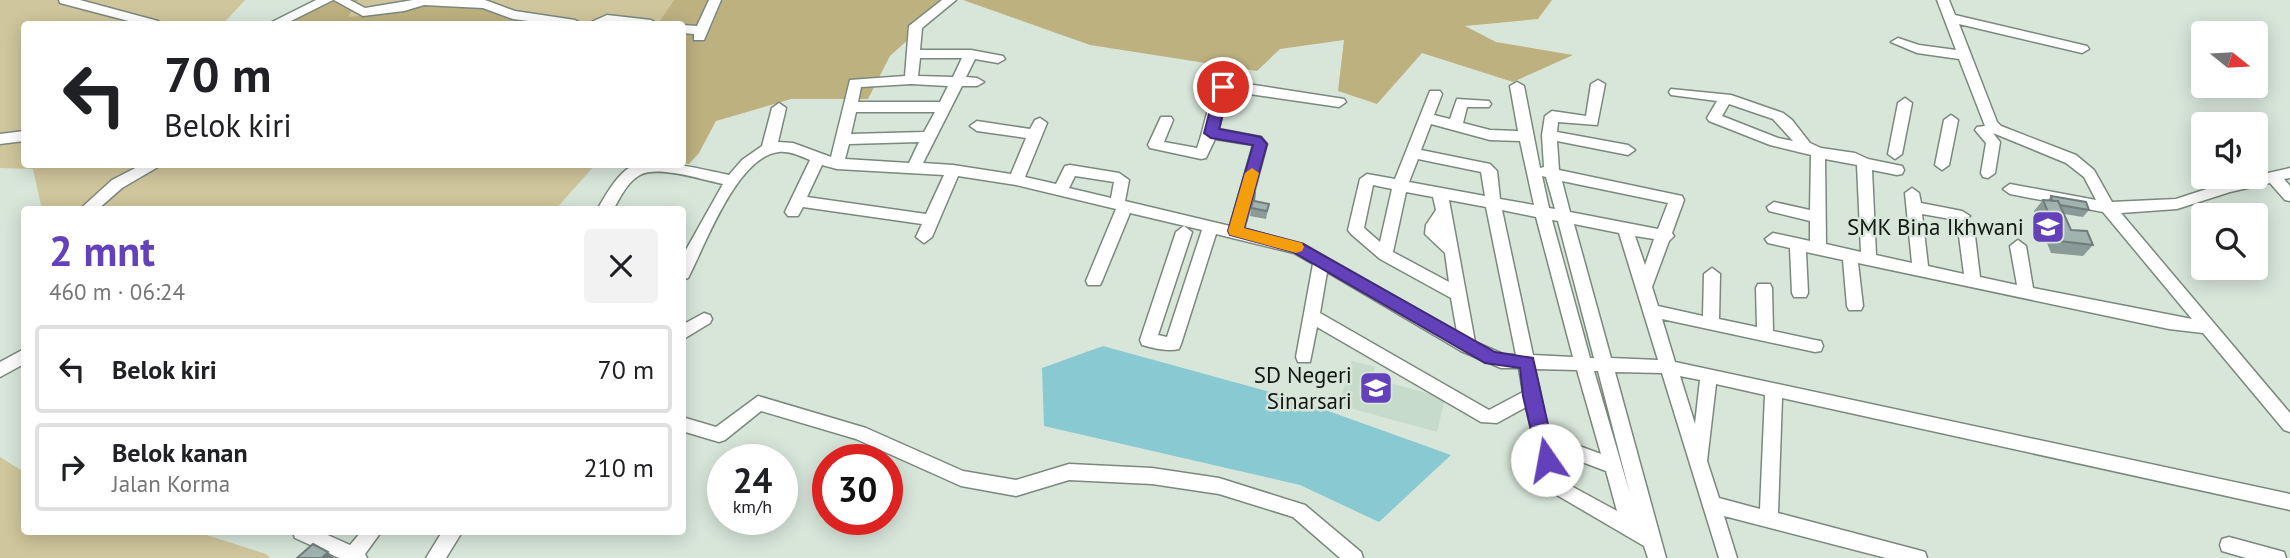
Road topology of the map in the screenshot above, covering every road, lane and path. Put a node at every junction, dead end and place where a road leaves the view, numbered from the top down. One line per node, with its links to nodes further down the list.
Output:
1 (65, 0): 8 (street)
2 (327, 0): 9 (street)
3 (340, 0): 10 (street)
4 (715, 0): 13 (street)
5 (950, 0): 16 (street)
6 (1943, 0): 7 (street)
7 (1951, 18): 15 (street); 18 (street)
8 (142, 21)
9 (282, 21)
10 (554, 21)
11 (602, 21): 12 (street)
12 (625, 21)
13 (686, 30)
14 (1898, 42): 18 (street)
15 (2082, 49)
16 (913, 54): 17 (street); 20 (street)
17 (971, 54): 19 (street); 21 (street)
18 (1966, 56): 81 (street)
19 (998, 59)
20 (911, 80): 21 (street); 34 (street)
21 (958, 80): 22 (street); 35 (street)
22 (977, 82)
23 (1598, 84): 45 (street)
24 (1517, 86): 48 (street)
25 (1258, 89): 28 (street); 33 (street); 44 (street)
26 (1675, 92): 29 (street)
27 (1435, 94): 38 (street)
28 (1301, 95): 30 (street); 37 (street)
29 (1726, 98): 53 (street); 53 (street)
30 (1339, 102)
31 (1905, 103): 55 (street)
32 (1484, 104): 41 (street)
33 (1253, 106)
34 (849, 107): 35 (street); 50 (street)
35 (944, 107): 47 (street)
36 (779, 108): 51 (street)
37 (1304, 110)
38 (1427, 118): 41 (street); 54 (street)
39 (1166, 120): 44 (street)
40 (1951, 120): 59 (street)
41 (1455, 125): 48 (street)
42 (977, 126): 69 (street)
43 (1982, 130): 66 (street)
44 (1211, 133): 89 (street)
45 (1549, 135): 52 (street); 65 (street)
46 (21, 136): 49 (street)
47 (929, 136): 50 (street); 60 (street)
48 (1525, 136): 64 (street)
49 (0, 139)
50 (843, 139): 58 (street)
51 (769, 148): 56 (street); 70 (street)
52 (1628, 150)
53 (1813, 151): 57 (street); 84 (street)
54 (1413, 153): 71 (street); 76 (street)
55 (1895, 154)
56 (818, 159): 58 (street); 86 (street)
57 (1864, 163): 63 (street); 100 (street)
58 (837, 164): 60 (street)
59 (1942, 165)
60 (913, 169): 62 (street)
61 (126, 170): 78 (street)
62 (953, 170): 69 (street); 86 (street)
63 (1897, 170)
64 (1532, 171): 65 (street); 82 (street)
65 (1552, 172): 85 (street); 91 (street)
66 (1988, 173)
67 (2290, 173): 68 (street)
68 (2273, 176): 74 (street); 81 (street)
69 (1016, 180): 73 (street)
70 (732, 181): 79 (street); 102 (street)
71 (1400, 186): 75 (street); 98 (street); 98 (street)
72 (2010, 189): 81 (street)
73 (1060, 191): 77 (street); 77 (street)
74 (2290, 196)
75 (1442, 202): 76 (street); 111 (street)
76 (1493, 204): 82 (street); 124 (street)
77 (1121, 205): 87 (street); 105 (street)
78 (92, 206)
79 (607, 206)
80 (1774, 207): 84 (street)
81 (2108, 208): 117 (street)
82 (1543, 214): 85 (street); 125 (street)
83 (1962, 216): 103 (street)
84 (1818, 217): 97 (street)
85 (1566, 219): 88 (street); 126 (street)
86 (929, 220): 93 (street)
87 (1211, 225): 89 (street); 90 (street)
88 (1625, 227): 91 (street); 107 (street)
89 (1236, 231): 101 (street)
90 (1184, 232)
91 (1666, 236): 107 (street)
92 (1967, 236): 106 (street)
93 (924, 237)
94 (1773, 239): 95 (street)
95 (1798, 244): 97 (street); 109 (street)
96 (2018, 246): 110 (street)
97 (1818, 248): 99 (street)
98 (1385, 255): 111 (street)
99 (1850, 256): 100 (street); 112 (street)
100 (1868, 260): 103 (street)
101 (1321, 261): 114 (street); 120 (street)
102 (686, 267)
103 (1921, 271): 106 (street)
104 (1712, 275): 116 (street)
105 (1094, 281)
106 (1973, 282): 110 (street)
107 (1644, 287): 113 (street)
108 (1764, 288): 119 (street)
109 (1800, 293)
110 (2026, 293): 117 (street)
111 (1458, 294): 120 (street)
112 (1855, 306)
113 (1652, 311): 116 (street); 127 (street)
114 (1311, 316): 122 (street); 131 (street)
115 (704, 319): 118 (street)
116 (1711, 324): 119 (street)
117 (2205, 327): 132 (street)
118 (686, 331)
119 (1765, 335): 121 (street)
120 (1467, 346): 124 (street)
121 (1815, 346)
122 (1304, 357)
123 (21, 358): 128 (street)
124 (1527, 363): 125 (street); 131 (street)
125 (1584, 363): 126 (street); 138 (street)
126 (1606, 363): 127 (street); 147 (street)
127 (1669, 367): 129 (street); 137 (street)
128 (0, 370)
129 (1709, 375): 130 (street); 137 (street)
130 (1774, 390): 139 (street); 141 (street)
131 (1531, 396): 136 (street)
132 (2271, 402): 133 (street); 135 (street)
133 (2290, 406)
134 (686, 425): 151 (street)
135 (2290, 425)
136 (1544, 440): 138 (street); 142 (street)
137 (1700, 461): 140 (street)
138 (1614, 466): 142 (street)
139 (2290, 502)
140 (1713, 505): 141 (street); 149 (street)
141 (1769, 519): 152 (street)
142 (1631, 527): 147 (street)
143 (316, 535): 148 (street)
144 (370, 535): 148 (street)
145 (451, 535): 150 (street)
146 (2229, 545): 153 (street)
147 (1655, 550)
148 (356, 556)
149 (1732, 557)
150 (435, 558)
151 (1354, 558)
152 (1918, 558)
153 (2277, 558)

